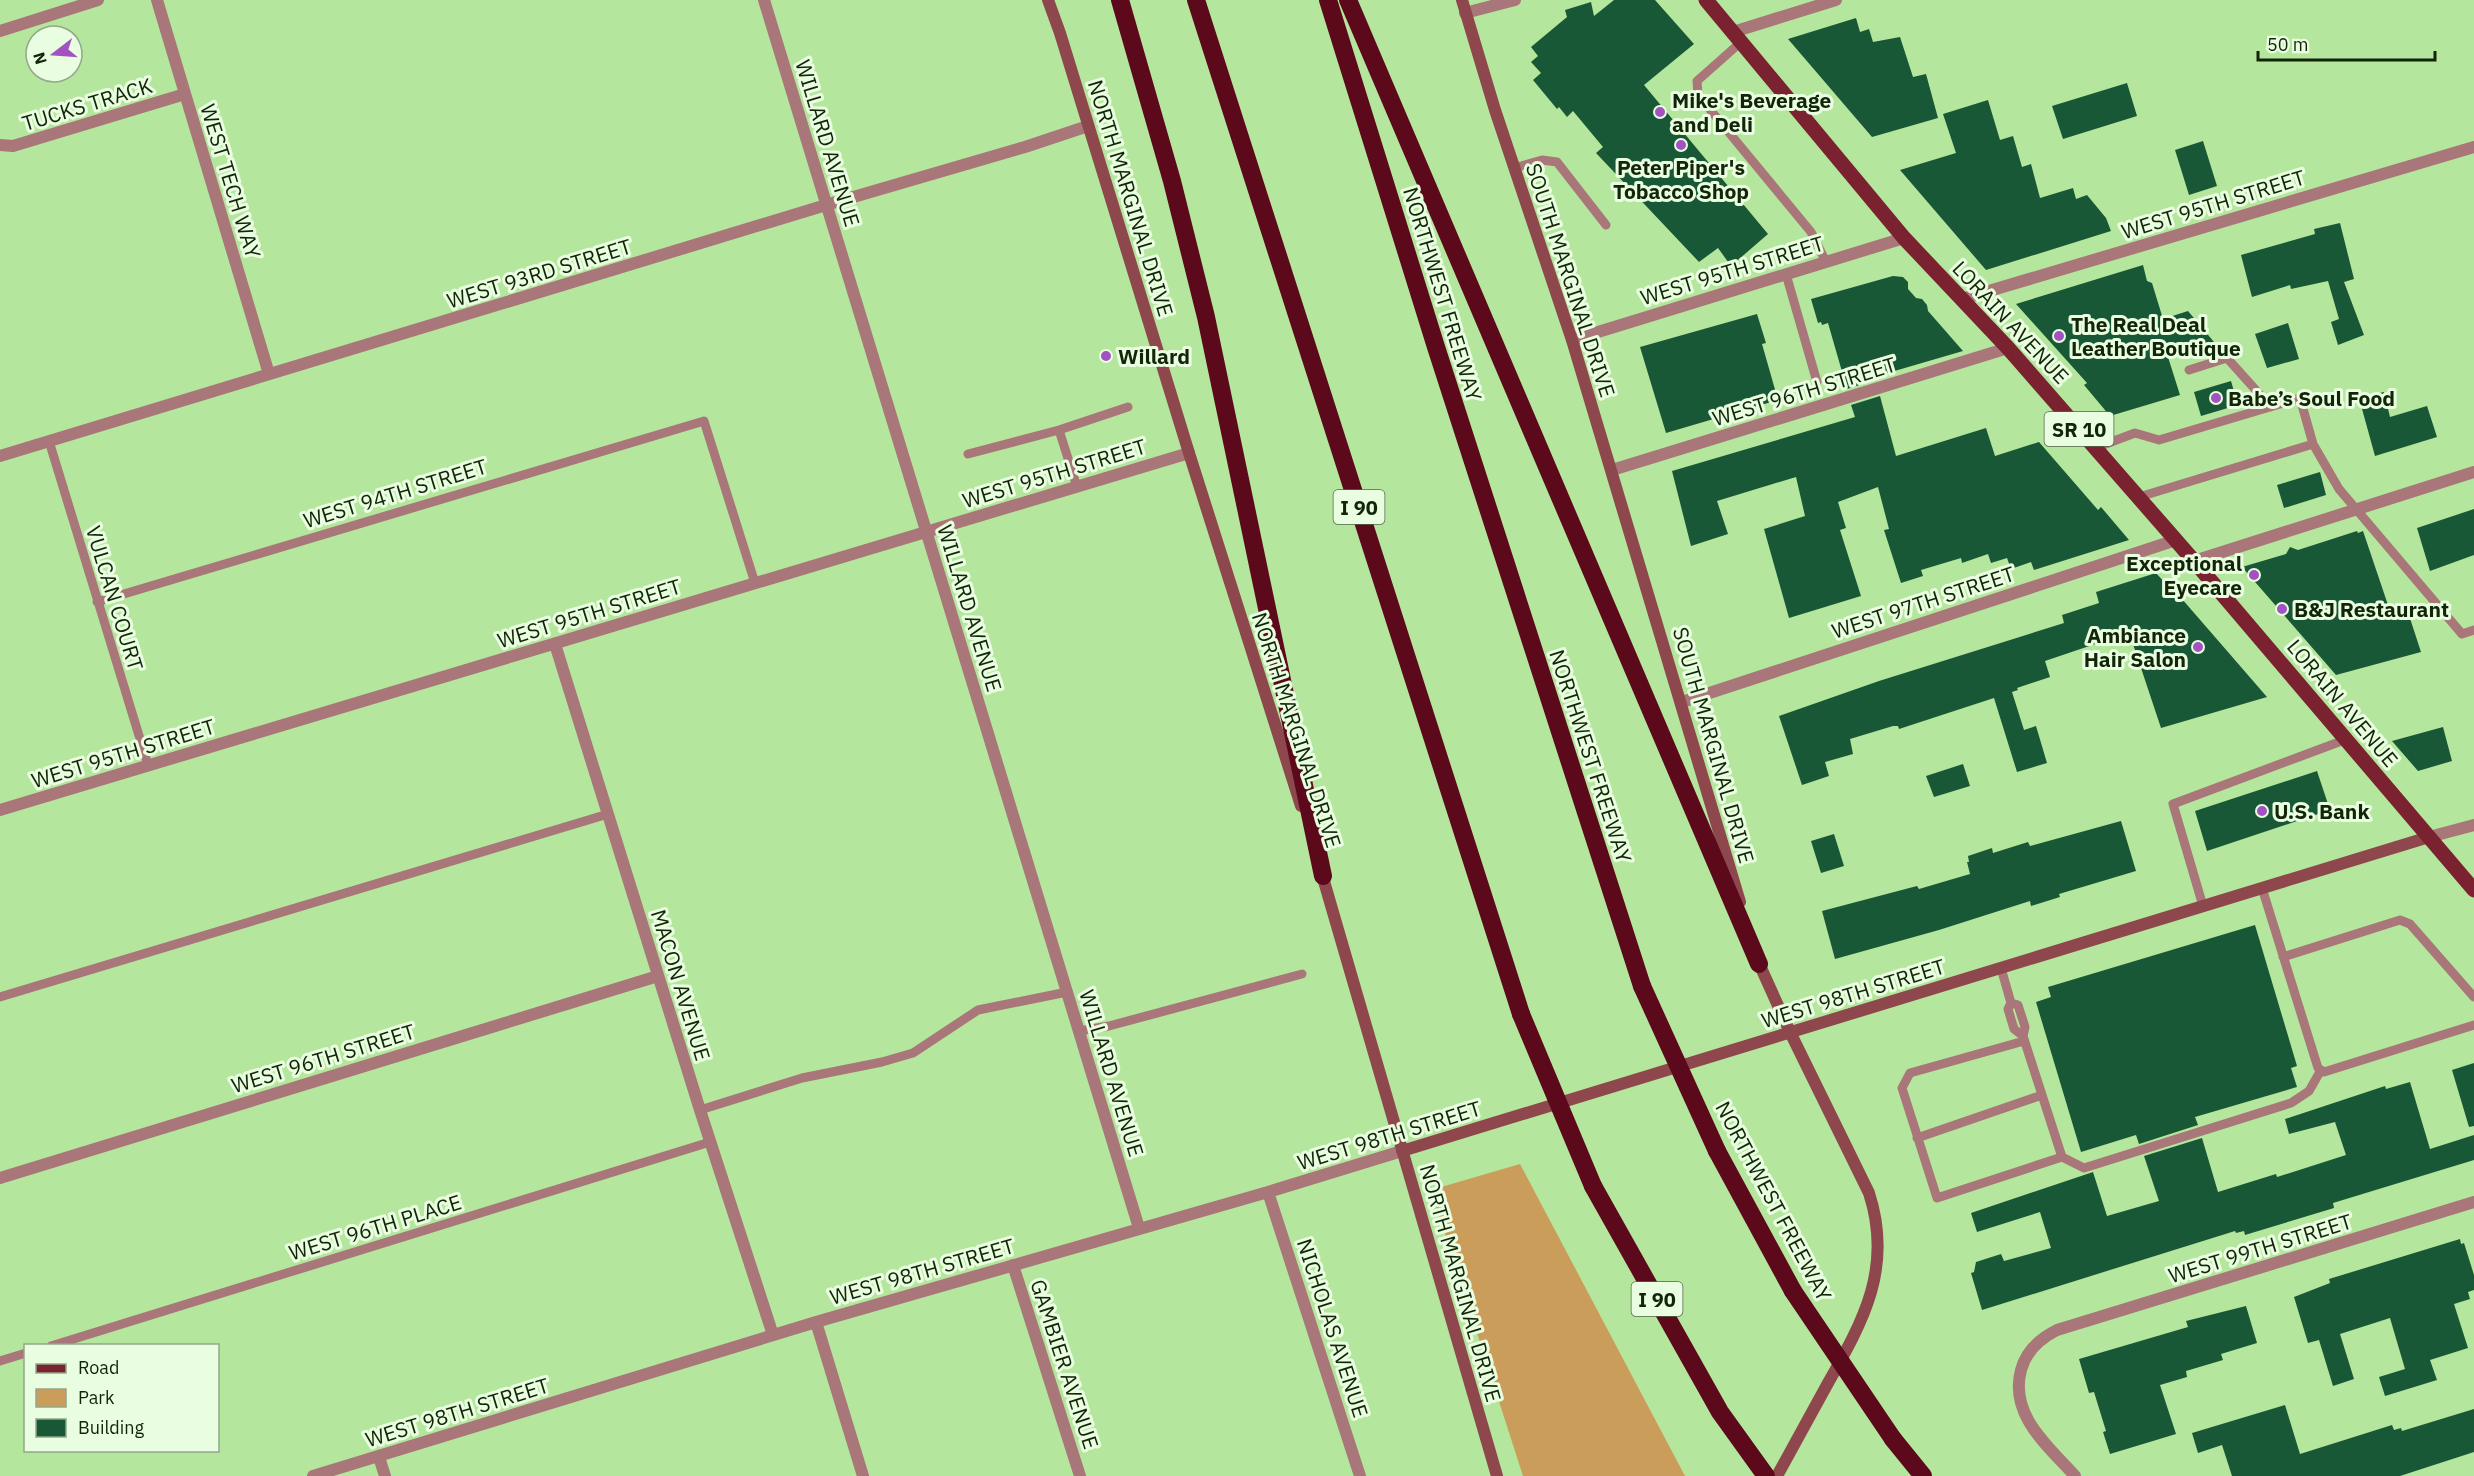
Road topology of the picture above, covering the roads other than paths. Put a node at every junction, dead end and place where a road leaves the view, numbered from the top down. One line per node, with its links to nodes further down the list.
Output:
1 (98, 0): 14 (street)
2 (157, 0): 16 (street, WEST TECH WAY)
3 (764, 0): 21 (street, WILLARD AVENUE)
4 (1048, 0): 17 (street, NORTH MARGINAL DRIVE)
5 (1120, 0): 60 (highway)
6 (1196, 0): 100 (highway, I 90, bridge)
7 (1328, 0): 102 (highway, NORTHWEST FREEWAY, bridge)
8 (1348, 0): 65 (highway)
9 (1462, 0): 13 (street, SOUTH MARGINAL DRIVE)
10 (1515, 0): 13 (street)
11 (1706, 0): 15 (main road, LORAIN AVENUE / SR 10)
12 (1836, 0): 15 (street)
13 (1466, 13): 20 (street, SOUTH MARGINAL DRIVE)
14 (0, 31)
15 (1737, 37): 23 (main road, LORAIN AVENUE / SR 10); 24 (lane)
16 (185, 94): 18 (street, TUCKS TRACK); 30 (street, WEST TECH WAY)
17 (1089, 126): 21 (street, WEST 93RD STREET); 38 (street, NORTH MARGINAL DRIVE)
18 (0, 145)
19 (2474, 147): 26 (street, WEST 95TH STREET)
20 (1514, 168): 22 (lane); 27 (street, SOUTH MARGINAL DRIVE)
21 (826, 205): 30 (street, WEST 93RD STREET); 46 (street, WILLARD AVENUE)
22 (1606, 225)
23 (1904, 238): 24 (street, WEST 95TH STREET); 26 (main road, LORAIN AVENUE / SR 10)
24 (1826, 262): 25 (street, WEST 95TH STREET)
25 (1785, 274): 27 (street, WEST 95TH STREET); 31 (lane)
26 (1962, 299): 28 (main road, LORAIN AVENUE / SR 10)
27 (1572, 340): 41 (street, SOUTH MARGINAL DRIVE)
28 (2008, 348): 37 (main road, LORAIN AVENUE / SR 10); 41 (street, WEST 96TH STREET)
29 (2189, 370): 33 (lane)
30 (268, 374): 35 (street, WEST 93RD STREET)
31 (1817, 382)
32 (1128, 407): 34 (lane)
33 (2271, 407): 36 (lane); 37 (lane)
34 (1059, 430): 39 (lane); 43 (lane)
35 (49, 441): 40 (street, WEST 93RD STREET); 50 (lane, VULCAN COURT)
36 (2313, 444): 44 (lane); 45 (lane)
37 (2095, 448): 44 (main road, LORAIN AVENUE / SR 10)
38 (1189, 453): 43 (street, WEST 95TH STREET); 60 (street, NORTH MARGINAL DRIVE)
39 (968, 454)
40 (0, 456)
41 (1612, 470): 53 (street, SOUTH MARGINAL DRIVE)
42 (2474, 472): 45 (street)
43 (1077, 487): 46 (street, WEST 95TH STREET)
44 (2139, 497): 47 (main road, LORAIN AVENUE / SR 10)
45 (2356, 509): 48 (street); 51 (lane)
46 (926, 532): 49 (street, WEST 95TH STREET); 69 (street, WILLARD AVENUE)
47 (2176, 540): 48 (main road, LORAIN AVENUE / SR 10); 53 (street, WEST 97TH STREET)
48 (2194, 561): 54 (main road, LORAIN AVENUE / SR 10)
49 (755, 583): 50 (lane, WEST 94TH STREET); 52 (street, WEST 95TH STREET)
50 (97, 602): 55 (lane, VULCAN COURT)
51 (2474, 630)
52 (555, 644): 55 (street, WEST 95TH STREET); 57 (street, MACON AVENUE)
53 (1682, 702): 65 (street, SOUTH MARGINAL DRIVE)
54 (2347, 739): 59 (main road, LORAIN AVENUE / SR 10); 63 (lane)
55 (148, 765): 56 (street, WEST 95TH STREET)
56 (0, 810)
57 (608, 814): 68 (street, MACON AVENUE); 70 (lane)
58 (2474, 825): 59 (street, WEST 98TH STREET)
59 (2429, 837): 61 (street, WEST 98TH STREET); 62 (main road, LORAIN AVENUE / SR 10)
60 (1323, 876): 81 (street, NORTH MARGINAL DRIVE)
61 (2262, 888): 63 (street, WEST 98TH STREET); 64 (lane)
62 (2474, 890)
63 (2203, 906): 66 (street, WEST 98TH STREET)
64 (2283, 957): 71 (lane); 76 (lane)
65 (1759, 964): 74 (street, SOUTH MARGINAL DRIVE)
66 (2001, 968): 74 (street, WEST 98TH STREET); 75 (lane)
67 (1302, 974): 73 (lane)
68 (658, 976): 78 (street, MACON AVENUE); 83 (street, WEST 96TH STREET)
69 (1067, 992): 73 (street, WILLARD AVENUE); 78 (lane)
70 (0, 997)
71 (2474, 997)
72 (2474, 1024): 76 (lane)
73 (1079, 1031): 86 (street, WILLARD AVENUE)
74 (1790, 1032): 81 (street, WEST 98TH STREET); 101 (street, SOUTH MARGINAL DRIVE)
75 (2024, 1039): 77 (lane); 79 (lane)
76 (2321, 1070): 82 (lane)
77 (2042, 1095): 79 (lane); 82 (lane)
78 (700, 1110): 80 (street, MACON AVENUE)
79 (1917, 1138): 82 (lane)
80 (710, 1142): 89 (street, MACON AVENUE); 90 (lane, WEST 96TH PLACE)
81 (1402, 1151): 84 (street, WEST 98TH STREET); 99 (street, NORTH MARGINAL DRIVE)
82 (2062, 1157)
83 (0, 1178)
84 (1268, 1192): 86 (street, WEST 98TH STREET); 98 (street, NICHOLAS AVENUE)
85 (2474, 1202): 103 (street, WEST 99TH STREET)
86 (1139, 1228): 87 (street, WEST 98TH STREET)
87 (1013, 1265): 88 (street, WEST 98TH STREET); 97 (street, GAMBIER AVENUE)
88 (816, 1322): 89 (street, WEST 98TH STREET); 96 (street)
89 (773, 1335): 93 (street, WEST 98TH STREET)
90 (57, 1344)
91 (24, 1354): 92 (lane)
92 (0, 1361)
93 (379, 1457): 94 (street, WEST 98TH STREET); 95 (street)
94 (313, 1476)
95 (385, 1476)
96 (863, 1476)
97 (1080, 1476)
98 (1360, 1476)
99 (1497, 1476)
100 (1766, 1476)
101 (1777, 1476)
102 (1923, 1476)
103 (2075, 1476)

